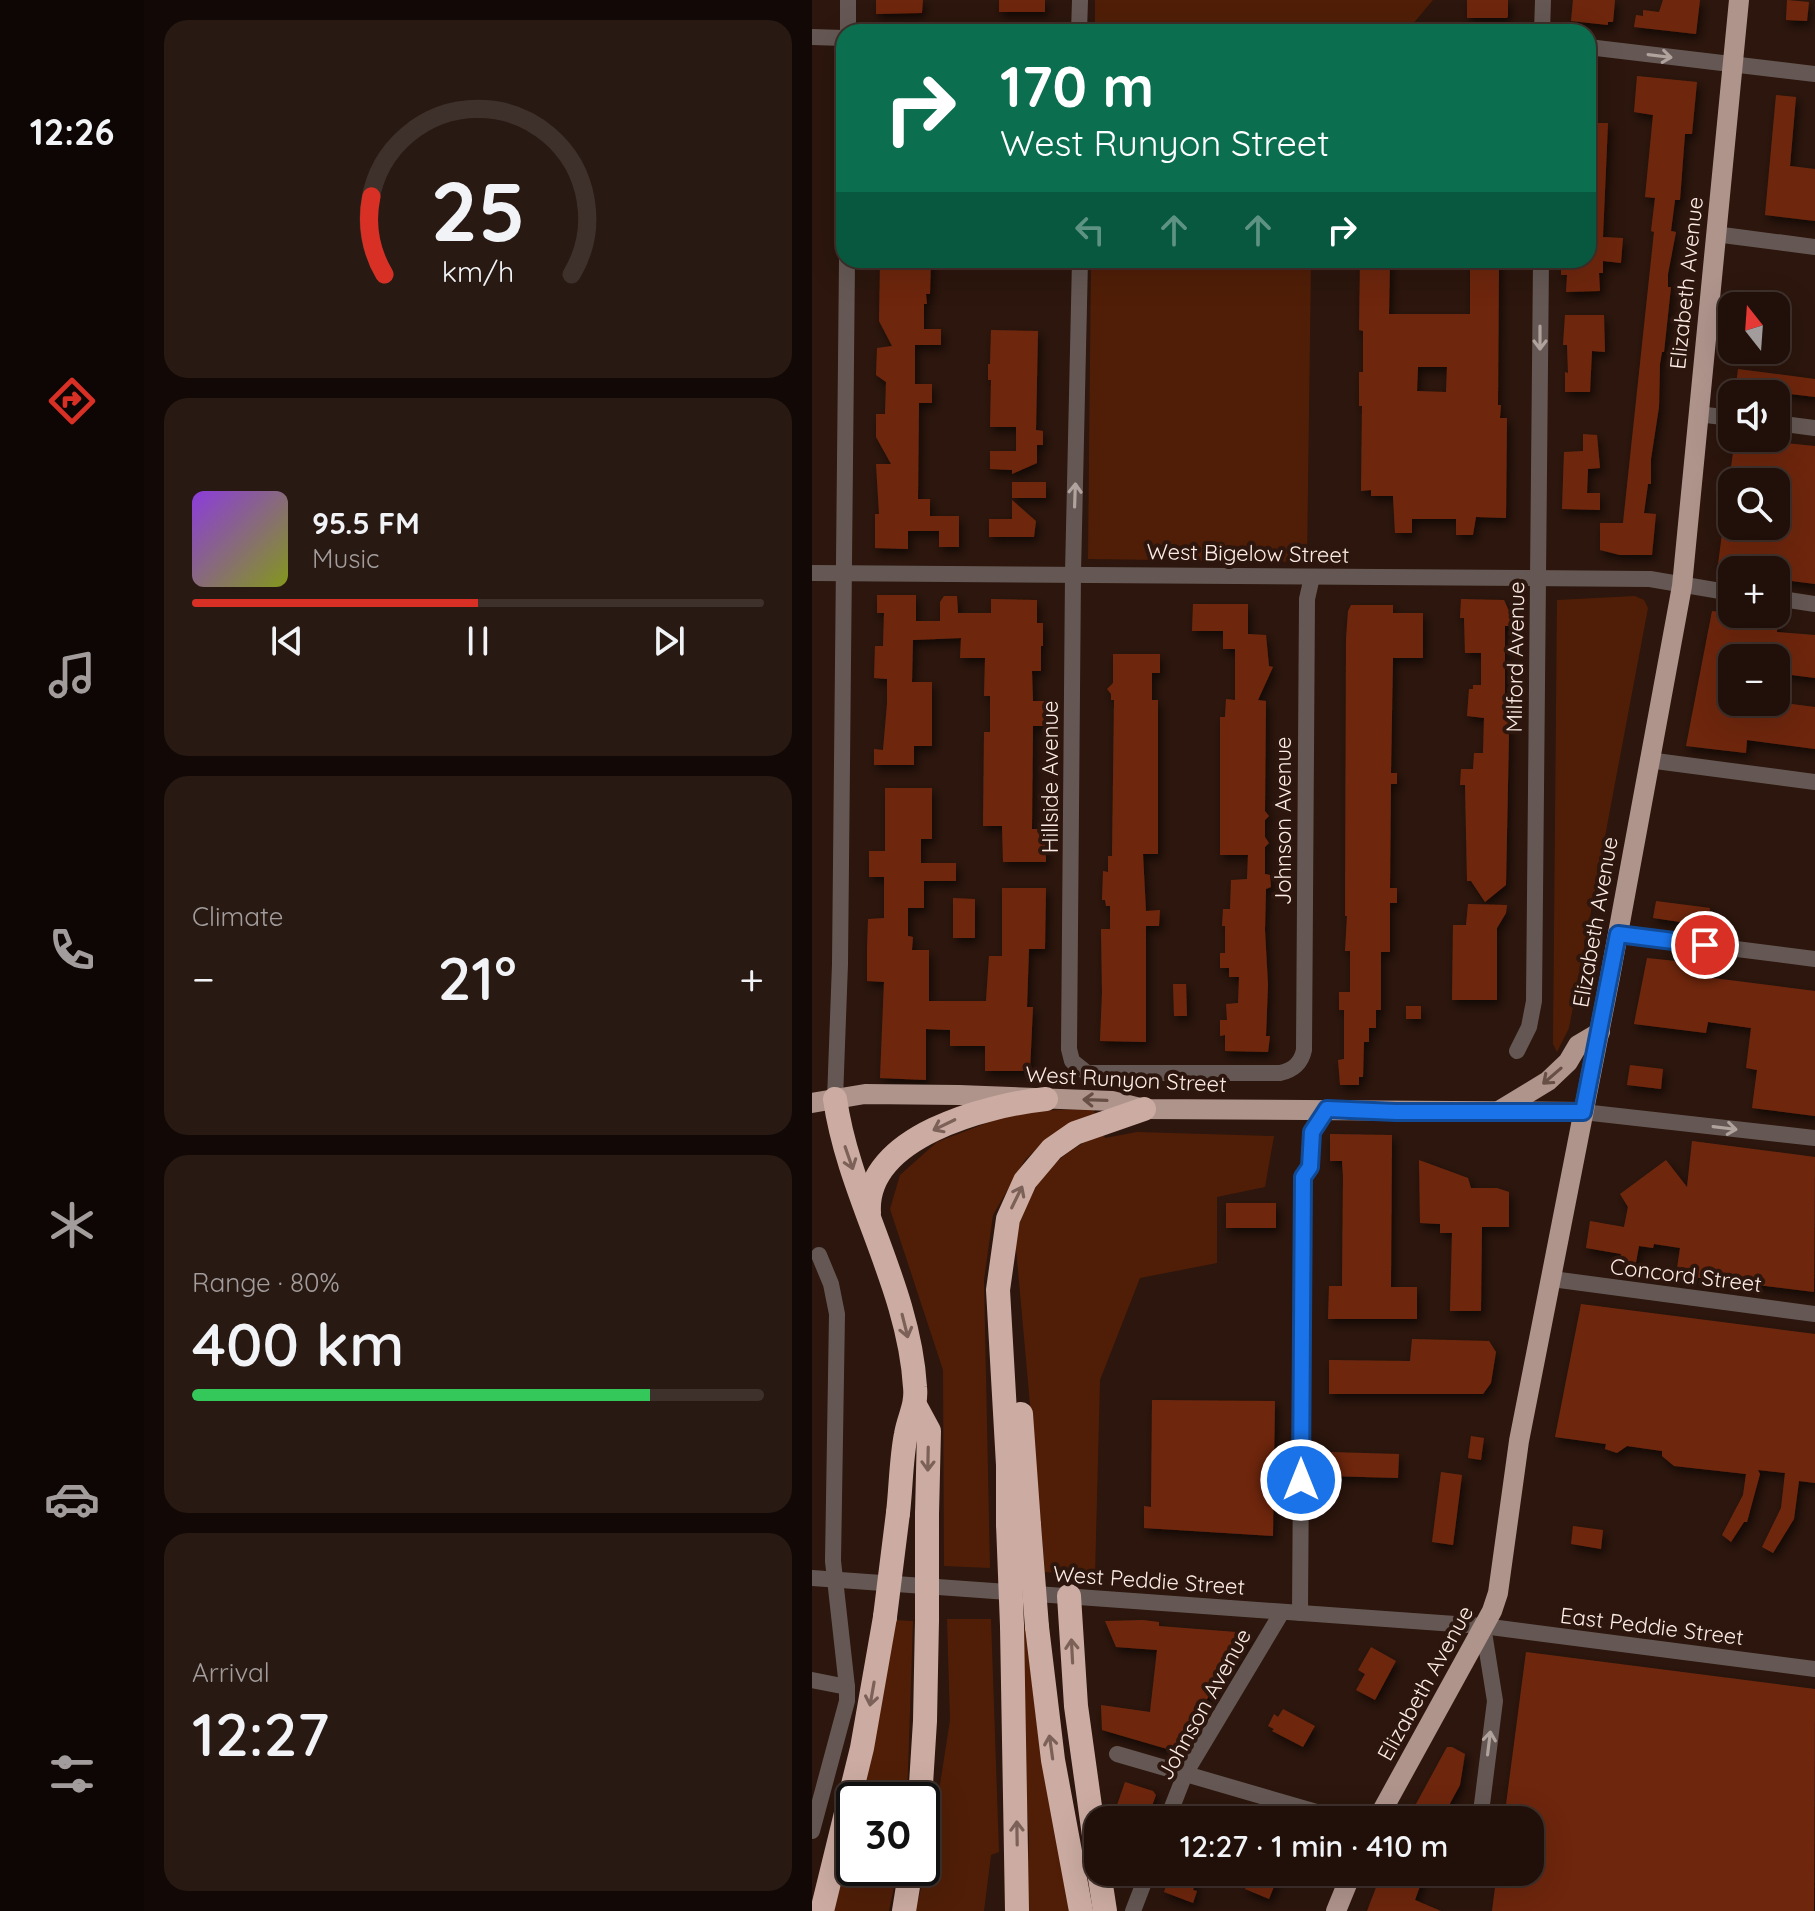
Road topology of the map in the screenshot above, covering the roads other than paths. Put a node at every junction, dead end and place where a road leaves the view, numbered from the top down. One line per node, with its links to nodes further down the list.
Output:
1 (848, 0): 5 (street)
2 (1080, 0): 6 (street)
3 (1543, 0): 7 (street)
4 (1739, 0): 11 (main road, Elizabeth Avenue)
5 (848, 24)
6 (1079, 24)
7 (1542, 24)
8 (812, 37): 9 (street)
9 (836, 38)
10 (1596, 48): 11 (street, one-way to 11)
11 (1732, 65): 12 (street); 13 (main road, Elizabeth Avenue)
12 (1815, 74)
13 (1715, 234): 14 (street); 18 (main road, Elizabeth Avenue)
14 (1815, 247)
15 (847, 268): 23 (street)
16 (1080, 268): 24 (street, Hillside Avenue, one-way to 16)
17 (1541, 268): 26 (street, Milford Avenue, one-way to 26)
18 (1697, 414): 19 (street); 27 (main road, Elizabeth Avenue)
19 (1718, 416)
20 (1790, 425): 21 (street)
21 (1815, 428)
22 (812, 573): 23 (street, West Bigelow Street)
23 (844, 573): 24 (street, West Bigelow Street); 39 (street)
24 (1073, 573): 25 (street, West Bigelow Street); 37 (street, Hillside Avenue)
25 (1312, 577): 26 (street, West Bigelow Street); 37 (street, Johnson Avenue)
26 (1538, 577): 27 (street, West Bigelow Street); 36 (street, Milford Avenue)
27 (1682, 586): 28 (street, West Bigelow Street); 31 (main road, Elizabeth Avenue)
28 (1718, 591)
29 (1790, 600): 30 (street)
30 (1815, 604)
31 (1648, 760): 32 (street); 33 (main road, Elizabeth Avenue)
32 (1815, 782)
33 (1618, 934): 34 (street); 35 (main road, Elizabeth Avenue)
34 (1815, 959)
35 (1600, 1032): 42 (main road, one-way to 42); 43 (main road, Elizabeth Avenue)
36 (1517, 1051)
37 (1298, 1065)
38 (1046, 1099): 39 (main road, West Runyon Street); 40 (main road, West Runyon Street, one-way to 38); 45 (highway, one-way to 45)
39 (824, 1101): 45 (highway, one-way to 45)
40 (1144, 1109): 41 (main road, West Runyon Street); 50 (highway, one-way to 40)
41 (1327, 1109): 42 (main road, West Runyon Street); 55 (street)
42 (1497, 1112): 43 (main road, West Runyon Street)
43 (1583, 1112): 44 (street, one-way to 44); 47 (main road, Elizabeth Avenue)
44 (1815, 1138)
45 (869, 1215): 49 (highway, one-way to 49)
46 (819, 1255): 52 (street)
47 (1552, 1279): 48 (street, Concord Street); 56 (main road, Elizabeth Avenue)
48 (1815, 1314)
49 (916, 1407): 62 (highway, one-way to 62, bridge); 73 (highway, one-way to 73, bridge)
50 (1019, 1524): 75 (highway, one-way to 50, bridge); 76 (highway, one-way to 50, bridge)
51 (812, 1578): 52 (street, West Peddie Street)
52 (836, 1580): 53 (street, West Peddie Street); 59 (street)
53 (1069, 1596): 54 (street, West Peddie Street); 63 (highway, one-way to 53)
54 (1282, 1612): 55 (street, West Peddie Street); 61 (street, Johnson Avenue)
55 (1300, 1613): 56 (street, West Peddie Street)
56 (1483, 1626): 57 (street, East Peddie Street); 66 (main road, Elizabeth Avenue); 67 (street, one-way to 56)
57 (1815, 1669)
58 (812, 1680): 59 (street)
59 (847, 1687): 68 (street)
60 (1117, 1754): 61 (street)
61 (1185, 1774): 64 (street, Johnson Avenue); 65 (street)
62 (921, 1782)
63 (1090, 1806)
64 (1172, 1806)
65 (1296, 1806)
66 (1385, 1806)
67 (1482, 1806)
68 (812, 1831)
69 (908, 1886): 74 (highway)
70 (1101, 1886): 77 (highway)
71 (1143, 1886): 78 (street)
72 (1346, 1886): 79 (main road)
73 (822, 1911)
74 (904, 1911)
75 (1017, 1911)
76 (1081, 1911)
77 (1105, 1911)
78 (1133, 1911)
79 (1336, 1911)

